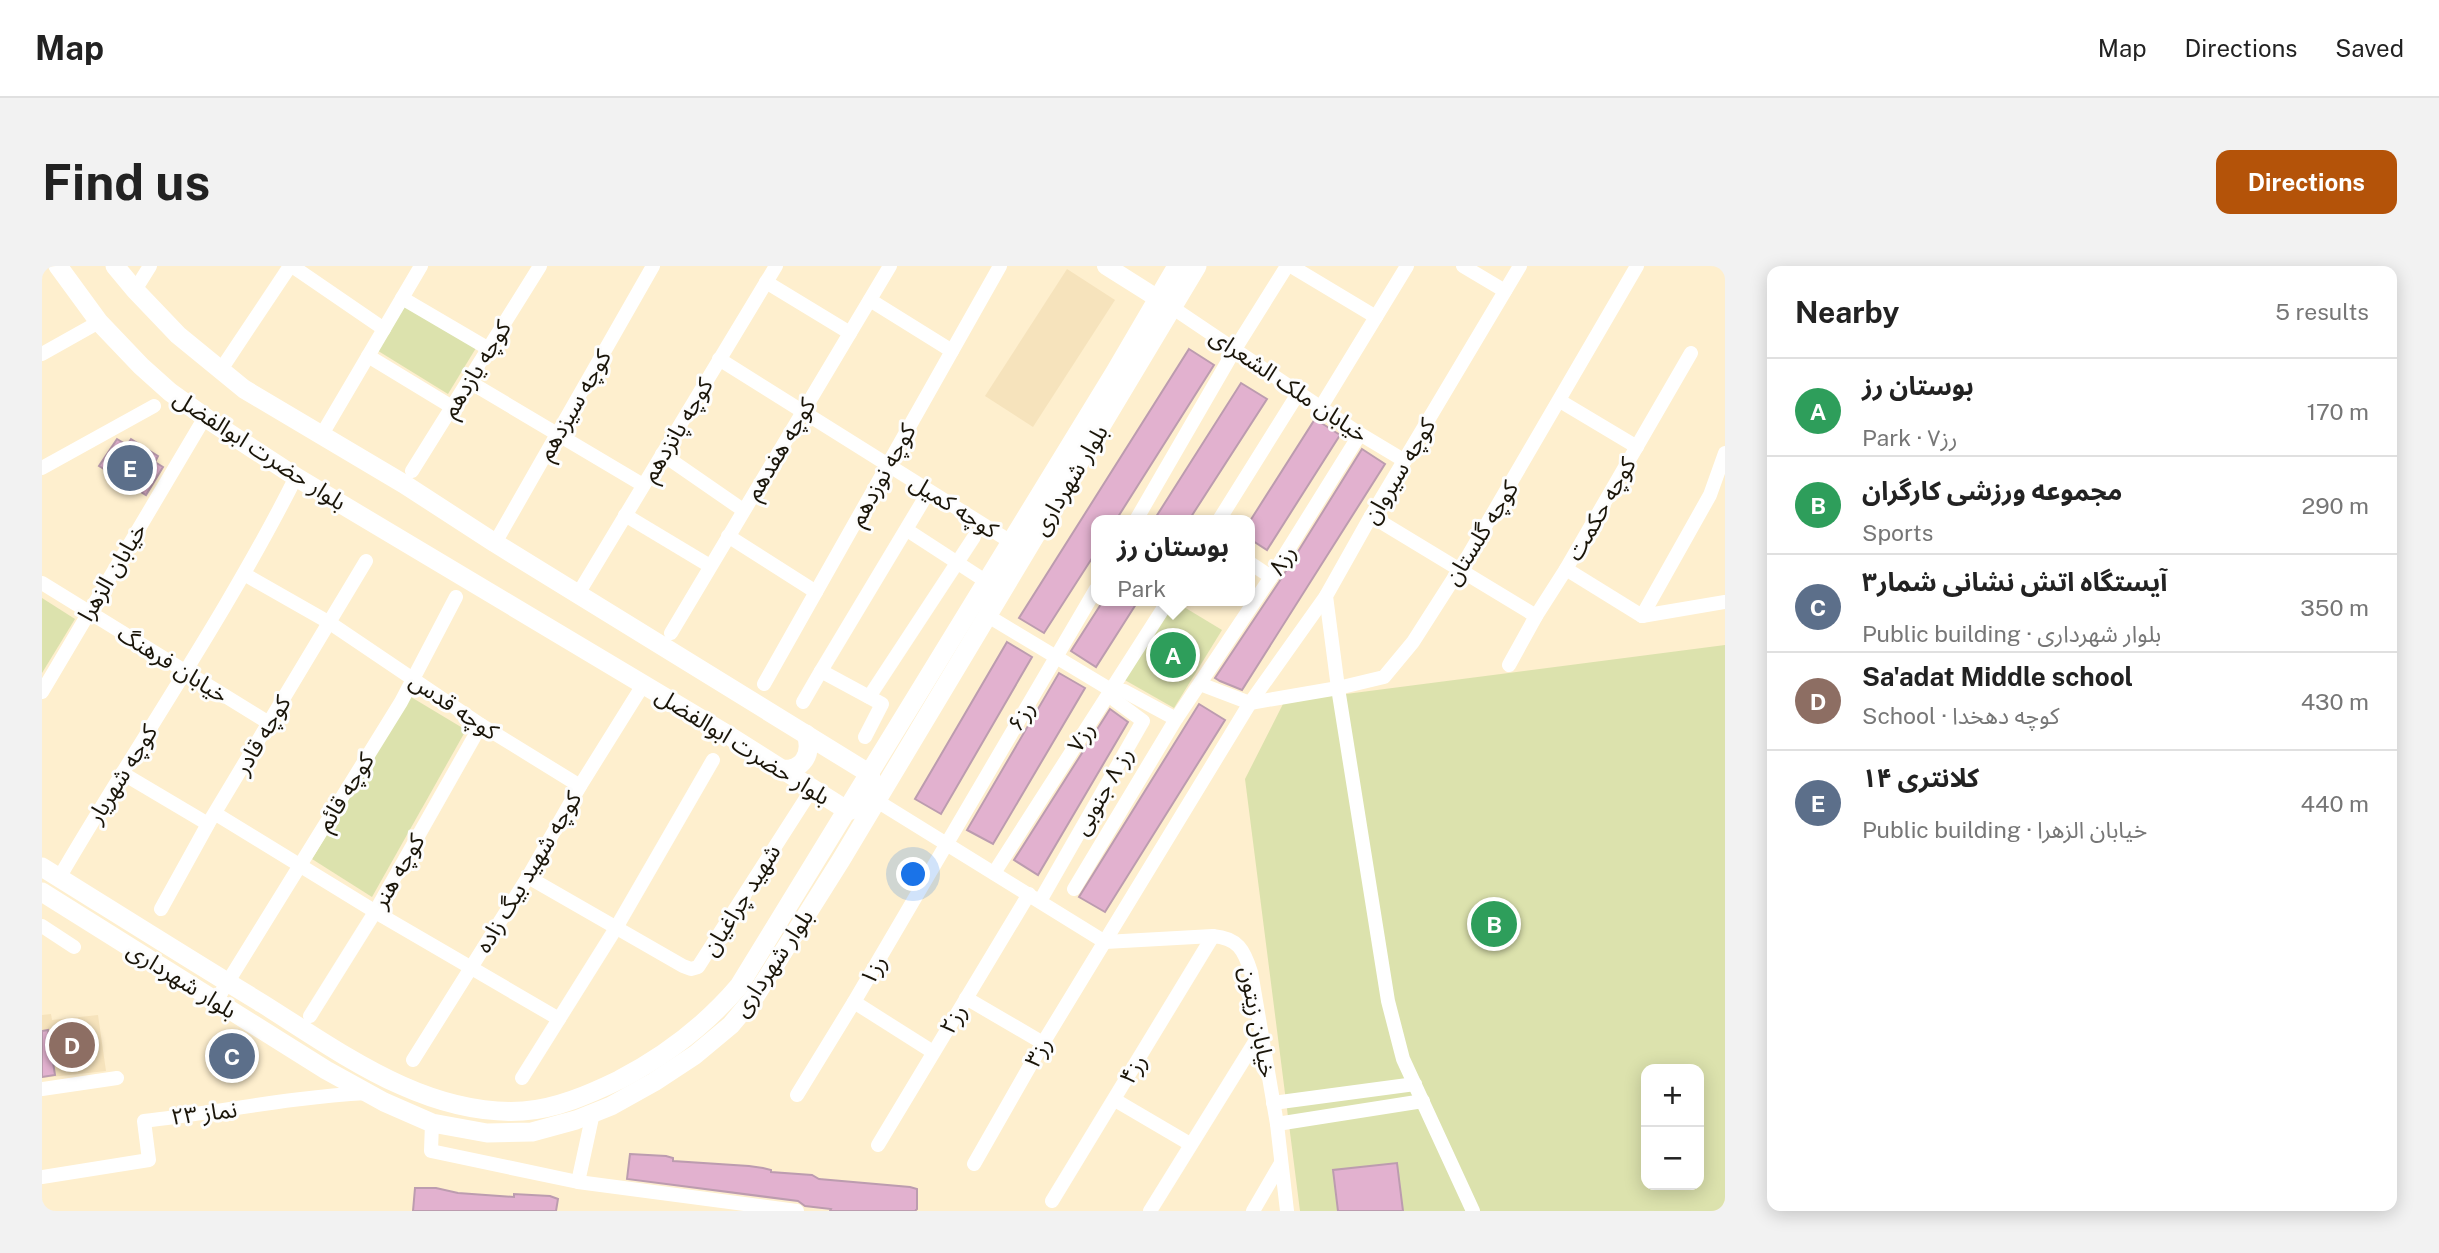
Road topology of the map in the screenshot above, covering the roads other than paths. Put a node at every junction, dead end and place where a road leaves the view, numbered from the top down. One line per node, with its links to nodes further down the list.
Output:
1 (58, 266): 26 (main road, بلوار حضرت ابوالفضل)
2 (115, 266): 20 (main road, بلوار حضرت ابوالفضل)
3 (150, 266): 20 (street)
4 (291, 266): 27 (street); 36 (street)
5 (421, 266): 22 (street)
6 (653, 266): 46 (street, کوچه سیزدهم)
7 (776, 266): 19 (street, کوچه پانزدهم)
8 (1000, 266): 31 (street, کوچه نوزدهم)
9 (1106, 266): 24 (street)
10 (1177, 266): 24 (main road, بلوار شهرداری)
11 (1197, 266): 24 (main road, بلوار شهرداری)
12 (1289, 266): 25 (street); 30 (street)
13 (1407, 266): 25 (street)
14 (1463, 266): 21 (street)
15 (1520, 266): 21 (street, کوچه سیروان)
16 (1637, 266): 39 (street, کوچه گلستان)
17 (538, 267): 29 (street, کوچه یازدهم)
18 (886, 268): 23 (street, کوچه هفدهم)
19 (766, 282): 28 (street); 35 (street, کوچه پانزدهم)
20 (135, 290): 36 (main road, بلوار حضرت ابوالفضل)
21 (1505, 291): 51 (street, کوچه سیروان)
22 (402, 298): 27 (street); 29 (street)
23 (870, 300): 28 (street, کوچه هفدهم); 31 (street)
24 (1165, 303): 30 (street, خیابان ملک الشعرای); 66 (main road, بلوار شهرداری); 90 (main road, بلوار شهرداری)
25 (1376, 317): 42 (street)
26 (99, 322): 33 (street); 44 (main road, بلوار حضرت ابوالفضل)
27 (384, 329): 34 (street)
28 (850, 333): 43 (street, کوچه هفدهم)
29 (489, 349): 37 (street, کوچه یازدهم)
30 (1235, 349): 38 (street, خیابان ملک الشعرای); 60 (street)
31 (952, 351): 52 (street, کوچه نوزدهم)
32 (1691, 353): 48 (street, کوچه حکمت)
33 (42, 354)
34 (368, 356): 41 (street); 47 (street)
35 (719, 359): 43 (street, کوچه کمیل); 50 (street, کوچه پانزدهم)
36 (220, 371): 47 (main road, بلوار حضرت ابوالفضل)
37 (468, 381): 41 (street, کوچه یازدهم); 46 (street)
38 (1299, 393): 42 (street, خیابان ملک الشعرای); 61 (street)
39 (1560, 401): 48 (street); 73 (street, کوچه گلستان)
40 (154, 405): 53 (street)
41 (452, 407): 54 (street, کوچه یازدهم)
42 (1321, 407): 45 (street, خیابان ملک الشعرای)
43 (802, 411): 52 (street, کوچه کمیل); 58 (street, کوچه هفدهم)
44 (205, 416): 55 (main road, بلوار حضرت ابوالفضل); 87 (street, خیابان الزهرا)
45 (1360, 433): 51 (street, خیابان ملک الشعرای); 75 (street, رز۸)
46 (557, 434): 56 (street); 67 (street, کوچه سیزدهم)
47 (321, 436): 67 (main road, بلوار حضرت ابوالفضل)
48 (1637, 447): 72 (street, کوچه حکمت)
49 (1725, 453): 89 (street)
50 (662, 454): 56 (street, کوچه پانزدهم); 58 (street)
51 (1405, 461): 62 (street, کوچه سیروان)
52 (888, 465): 57 (street, کوچه کمیل); 78 (street, کوچه نوزدهم)
53 (42, 468)
54 (412, 471)
55 (296, 477): 74 (street, کوچه شهریار); 100 (main road, بلوار حضرت ابوالفضل)
56 (643, 485): 59 (street, کوچه پانزدهم)
57 (929, 491): 63 (street); 66 (street, کوچه کمیل)
58 (743, 510): 64 (street, کوچه هفدهم)
59 (625, 515): 70 (street); 79 (street, کوچه پانزدهم)
60 (1139, 515)
61 (1222, 515)
62 (1371, 516): 73 (street); 80 (street, کوچه سیروان)
63 (907, 530): 69 (street); 95 (street)
64 (727, 536): 70 (street, کوچه هفدهم); 78 (street)
65 (974, 537): 69 (street)
66 (1012, 542): 76 (main road, بلوار شهرداری)
67 (495, 543): 79 (main road, بلوار حضرت ابوالفضل)
68 (366, 561): 91 (street, کوچه قادر)
69 (957, 563): 76 (street); 104 (street)
70 (710, 566): 92 (street, کوچه هفدهم)
71 (1255, 566): 75 (street)
72 (1566, 569): 88 (street, کوچه حکمت); 89 (street)
73 (1459, 570): 88 (street); 101 (street, کوچه گلستان)
74 (244, 573): 91 (street, کوچه قدس); 96 (street, کوچه شهریار)
75 (1271, 577): 83 (street, رز۸)
76 (987, 582): 115 (main road, بلوار شهرداری)
77 (42, 583): 87 (street, خیابان فرهنگ)
78 (816, 592): 98 (street, کوچه نوزدهم)
79 (578, 594): 110 (main road, بلوار حضرت ابوالفضل)
80 (1326, 596): 101 (street); 106 (street, کوچه سیروان)
81 (456, 597): 97 (street, کوچه قائم)
82 (1091, 598): 93 (street, رز۶)
83 (1255, 601)
84 (1725, 602): 89 (street)
85 (1165, 606): 102 (street, رز۷)
86 (1252, 606): 99 (street, رز۸)
87 (88, 611): 96 (street, خیابان فرهنگ); 103 (street, خیابان الزهرا)
88 (1536, 616): 94 (street, کوچه حکمت)
89 (1642, 616)
90 (988, 617): 93 (street); 118 (main road, بلوار شهرداری)
91 (330, 623): 97 (street, کوچه قدس); 108 (street, کوچه قادر)
92 (671, 633)
93 (1057, 656): 102 (street); 121 (street, رز۶)
94 (1510, 665)
95 (821, 671): 104 (street); 105 (street)
96 (186, 672): 108 (street, خیابان فرهنگ); 114 (street, کوچه شهریار)
97 (413, 678): 109 (street, کوچه قدس); 122 (street, کوچه قائم)
98 (764, 684)
99 (1200, 684): 106 (street); 107 (street, رز۸)
100 (643, 685): 113 (main road, بلوار حضرت ابوالفضل); 116 (street, کوچه شهید بیگ زاده)
101 (1338, 688): 106 (street, کوچه گلستان); 149 (street)
102 (1111, 690): 107 (street); 124 (street, رز۷); 128 (street, رز ۸ جنوبی)
103 (42, 692)
104 (869, 697): 111 (street)
105 (803, 702)
106 (1250, 703): 134 (street, رز۳)
107 (1177, 719): 126 (street, رز۸)
108 (269, 723): 120 (street, کوچه قادر)
109 (481, 725): 116 (street, کوچه قدس); 130 (street, کوچه هنر)
110 (806, 734): 113 (main road); 115 (main road, بلوار حضرت ابوالفضل)
111 (865, 737)
112 (713, 760): 132 (street)
113 (779, 769): 117 (main road, بلوار حضرت ابوالفضل)
114 (122, 773): 120 (street); 123 (street, کوچه شهریار)
115 (870, 774): 118 (main road); 119 (main road, بلوار شهرداری)
116 (580, 786): 125 (street, کوچه شهید بیگ زاده)
117 (812, 789): 119 (main road, بلوار حضرت ابوالفضل); 132 (street, شهید چراغیان)
118 (877, 801): 119 (main road, بلوار حضرت ابوالفضل); 121 (street); 156 (main road, بلوار شهرداری)
119 (848, 811): 137 (main road, بلوار شهرداری)
120 (212, 819): 122 (street); 129 (street, کوچه قادر)
121 (946, 844): 124 (street); 140 (street, رز۱)
122 (299, 866): 130 (street); 137 (street, کوچه قائم)
123 (50, 872): 137 (main road, بلوار شهرداری)
124 (995, 873): 128 (street)
125 (528, 877): 132 (street); 136 (street, کوچه شهید بیگ زاده)
126 (1074, 889)
127 (42, 892): 139 (main road, بلوار شهرداری)
128 (1034, 898): 134 (street); 138 (street, رز۲)
129 (161, 909)
130 (375, 912): 136 (street); 141 (street, کوچه هنر)
131 (42, 926): 135 (street)
132 (616, 928): 142 (street)
133 (1213, 936): 134 (street, خیابان زیتون); 143 (street, خیابان زیتون); 153 (street, رز۴)
134 (1105, 942): 144 (street, رز۳)
135 (74, 947)
136 (470, 967): 142 (street); 146 (street, کوچه شهید بیگ زاده)
137 (227, 982): 139 (street, کوچه قائم)
138 (966, 998): 144 (street); 145 (street, رز۲)
139 (216, 1001): 151 (main road, بلوار شهرداری)
140 (854, 1002): 145 (street); 152 (street, رز۱)
141 (310, 1016)
142 (559, 1019): 148 (street)
143 (1261, 1032): 155 (street, خیابان زیتون); 160 (street)
144 (1043, 1043): 162 (street, رز۳)
145 (933, 1052): 159 (street, رز۲)
146 (413, 1060)
147 (117, 1078): 150 (street)
148 (522, 1078)
149 (1415, 1084): 154 (street); 155 (street)
150 (42, 1089)
151 (368, 1093): 157 (main road, بلوار شهرداری); 163 (street, نماز ۲۳)
152 (797, 1094)
153 (1115, 1100): 160 (street); 165 (street, رز۴)
154 (1423, 1101): 158 (street); 170 (street)
155 (1273, 1103): 158 (street, خیابان زیتون)
156 (593, 1113): 157 (main road, بلوار شهرداری); 164 (street)
157 (432, 1123): 164 (street)
158 (1277, 1124): 161 (street, خیابان زیتون)
159 (878, 1144)
160 (1190, 1144): 167 (street)
161 (1281, 1163): 168 (street); 169 (street, خیابان زیتون)
162 (974, 1164)
163 (42, 1177)
164 (578, 1182): 166 (street)
165 (1052, 1200)
166 (797, 1211)
167 (1150, 1211)
168 (1253, 1211)
169 (1287, 1211)
170 (1473, 1211)

